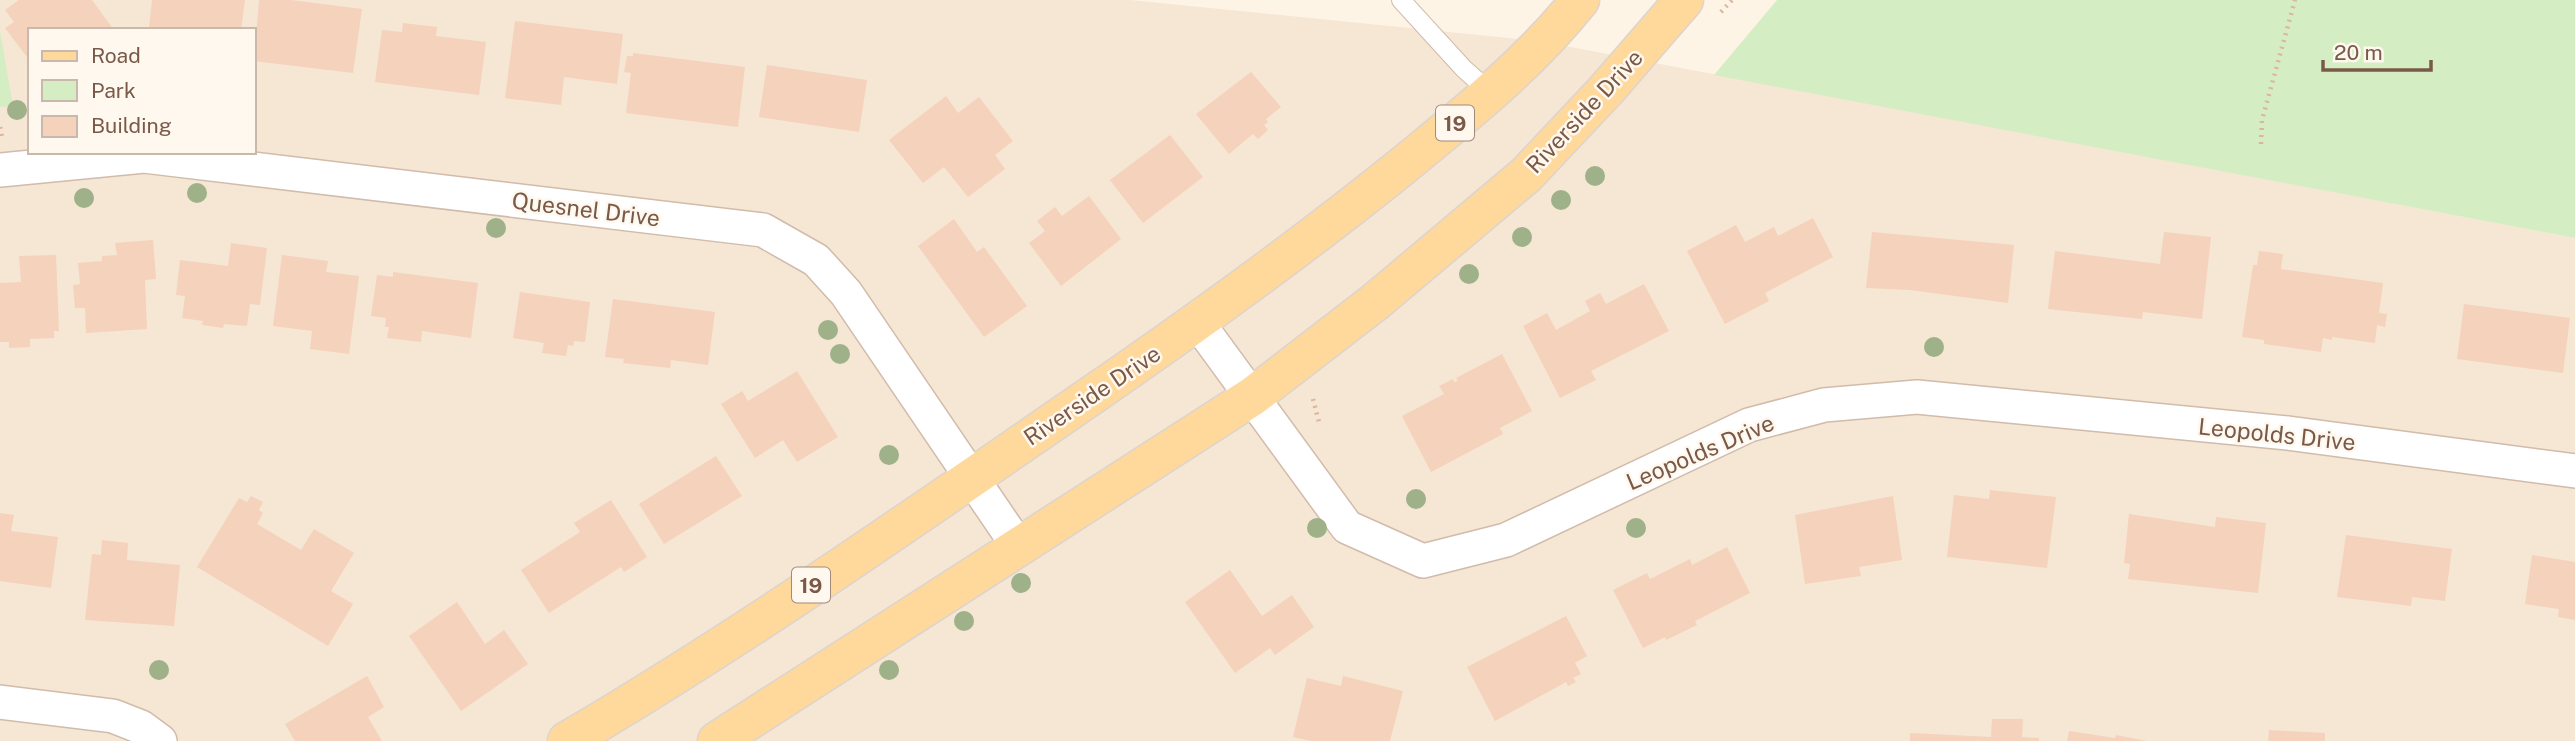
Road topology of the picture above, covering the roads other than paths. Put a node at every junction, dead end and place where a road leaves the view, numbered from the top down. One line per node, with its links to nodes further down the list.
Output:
1 (1401, 0): 4 (lane)
2 (1580, 0): 4 (main road, Riverside Drive / 19)
3 (1684, 0): 7 (main road, Riverside Drive)
4 (1491, 93): 6 (main road, Riverside Drive / 19)
5 (0, 170): 9 (street, Quesnel Drive)
6 (1198, 323): 7 (street, Leopolds Drive); 9 (main road, Riverside Drive / 19)
7 (1253, 396): 8 (street, Leopolds Drive); 10 (main road, Riverside Drive)
8 (2575, 471)
9 (971, 478): 10 (street, Quesnel Drive); 13 (main road, Riverside Drive / 19)
10 (1018, 546): 14 (main road, Riverside Drive)
11 (0, 702): 12 (street)
12 (160, 741)
13 (567, 741)
14 (717, 741)

